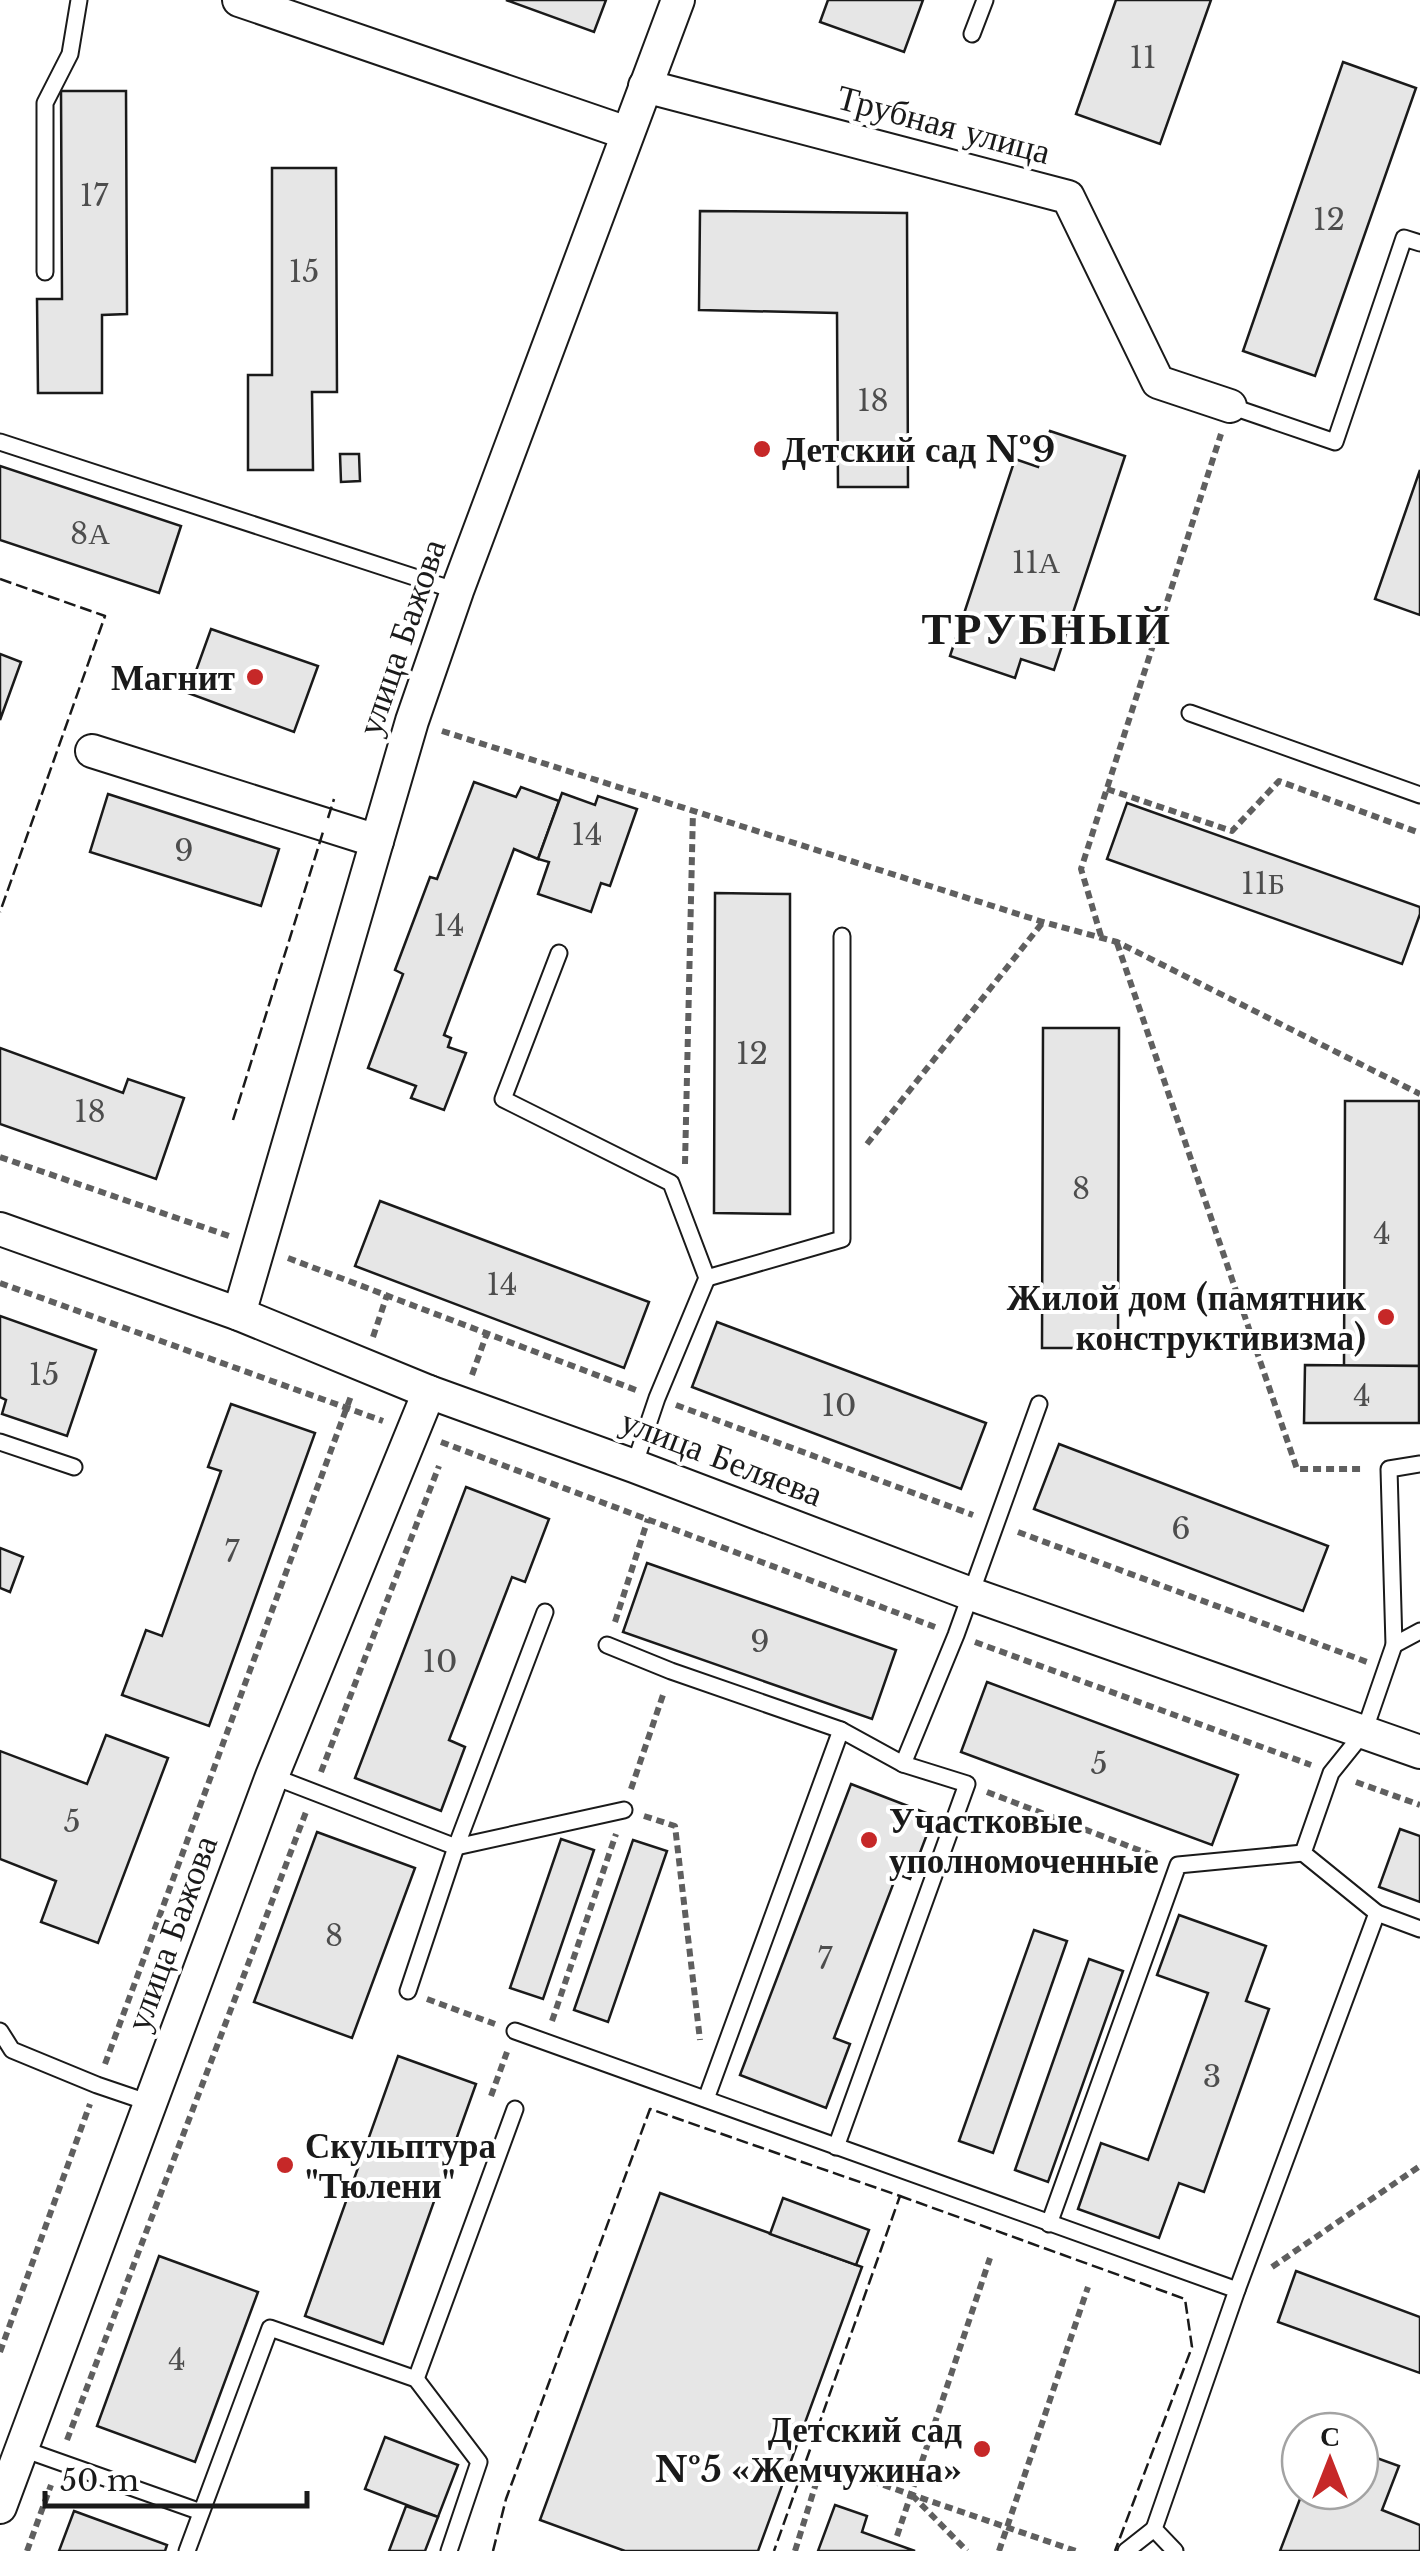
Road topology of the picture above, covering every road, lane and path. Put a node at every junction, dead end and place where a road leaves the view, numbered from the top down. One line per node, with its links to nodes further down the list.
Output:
1 (79, 0): 9 (lane)
2 (239, 0): 7 (street)
3 (678, 0): 6 (street, улица Бажова)
4 (985, 0): 5 (lane)
5 (972, 34)
6 (645, 86): 7 (street, улица Бажова); 10 (street, Трубная улица)
7 (627, 132): 12 (street, улица Бажова)
8 (1420, 244): 10 (lane)
9 (45, 272)
10 (1230, 406): 16 (path)
11 (0, 442): 12 (lane)
12 (458, 591): 14 (street, улица Бажова)
13 (1190, 713): 17 (lane)
14 (412, 721): 18 (path); 20 (street, улица Бажова)
15 (92, 750): 20 (street)
16 (1107, 789): 19 (path); 23 (path)
17 (1420, 795)
18 (692, 810): 21 (path); 29 (path)
19 (1420, 833)
20 (377, 840): 31 (street, улица Бажова)
21 (1043, 922): 23 (path); 27 (path)
22 (842, 936): 32 (lane)
23 (1102, 938): 24 (path)
24 (1116, 942): 26 (path); 50 (path)
25 (559, 954): 29 (lane)
26 (1420, 1094)
27 (858, 1155)
28 (0, 1157): 31 (path)
29 (684, 1218): 32 (lane)
30 (0, 1229): 35 (street, улица Беляева)
31 (259, 1247): 34 (path); 35 (street, улица Бажова)
32 (707, 1278): 39 (lane)
33 (0, 1283): 42 (path)
34 (387, 1296): 36 (path); 37 (path)
35 (240, 1314): 37 (street, улица Беляева)
36 (486, 1334): 39 (path); 40 (path)
37 (363, 1365): 38 (street, улица Беляева); 42 (path)
38 (429, 1392): 40 (street, улица Беляева); 43 (street, улица Бажова)
39 (657, 1398): 48 (lane); 52 (path)
40 (462, 1404): 45 (path); 48 (street, улица Беляева)
41 (1040, 1404): 52 (lane)
42 (347, 1408): 43 (path); 82 (path)
43 (414, 1432): 45 (path); 66 (street, улица Бажова)
44 (0, 1442): 49 (lane)
45 (447, 1444): 51 (path)
46 (440, 1463): 68 (path)
47 (1420, 1464): 50 (lane)
48 (634, 1466): 53 (street, улица Беляева)
49 (74, 1467)
50 (1389, 1468): 58 (lane)
51 (648, 1519): 56 (path); 57 (path)
52 (997, 1524): 53 (lane); 59 (path)
53 (971, 1594): 56 (lane); 62 (street, улица Беляева)
54 (545, 1612): 71 (lane)
55 (1420, 1631): 58 (lane)
56 (956, 1635): 64 (lane); 65 (path)
57 (608, 1645): 60 (lane)
58 (1394, 1645): 59 (lane)
59 (1386, 1668): 62 (lane)
60 (671, 1671): 61 (lane); 70 (path)
61 (841, 1730): 64 (lane); 83 (lane)
62 (1364, 1732): 63 (street, улица Беляева); 65 (lane)
63 (1420, 1752)
64 (903, 1764): 67 (lane)
65 (1331, 1772): 69 (path); 72 (lane)
66 (272, 1776): 68 (lane); 85 (street, улица Бажова)
67 (967, 1784): 73 (path); 87 (lane)
68 (314, 1792): 71 (lane); 96 (path)
69 (1420, 1806)
70 (624, 1810): 71 (lane); 79 (path); 80 (path)
71 (456, 1847): 76 (lane)
72 (1303, 1852): 73 (lane); 74 (lane)
73 (1178, 1866): 89 (lane)
74 (1377, 1913): 75 (lane); 92 (lane)
75 (1420, 1928)
76 (408, 1991): 78 (path)
77 (0, 2031): 81 (lane)
78 (515, 2031): 80 (lane); 84 (path)
79 (700, 2040)
80 (546, 2042): 83 (lane)
81 (6, 2054): 82 (lane)
82 (97, 2085): 85 (lane); 93 (path)
83 (706, 2099): 87 (lane)
84 (488, 2102)
85 (150, 2104): 95 (street, улица Бажова)
86 (515, 2109): 94 (lane)
87 (836, 2147): 89 (lane)
88 (1420, 2166): 92 (path)
89 (1049, 2224): 92 (lane)
90 (990, 2258): 97 (path)
91 (1088, 2287): 100 (path)
92 (1238, 2290): 101 (lane)
93 (0, 2352)
94 (416, 2380): 99 (lane); 103 (lane)
95 (23, 2449): 96 (lane); 98 (street, улица Бажова)
96 (59, 2462): 99 (lane); 104 (path)
97 (911, 2494): 100 (path); 102 (path); 106 (path); 107 (path)
98 (0, 2507)
99 (201, 2512): 105 (lane)
100 (1006, 2527): 108 (path); 109 (path)
101 (1154, 2529): 110 (lane); 111 (lane)
102 (897, 2536)
103 (454, 2550)
104 (27, 2551)
105 (187, 2551)
106 (795, 2551)
107 (967, 2551)
108 (998, 2551)
109 (1076, 2551)
110 (1126, 2551)
111 (1174, 2551)

